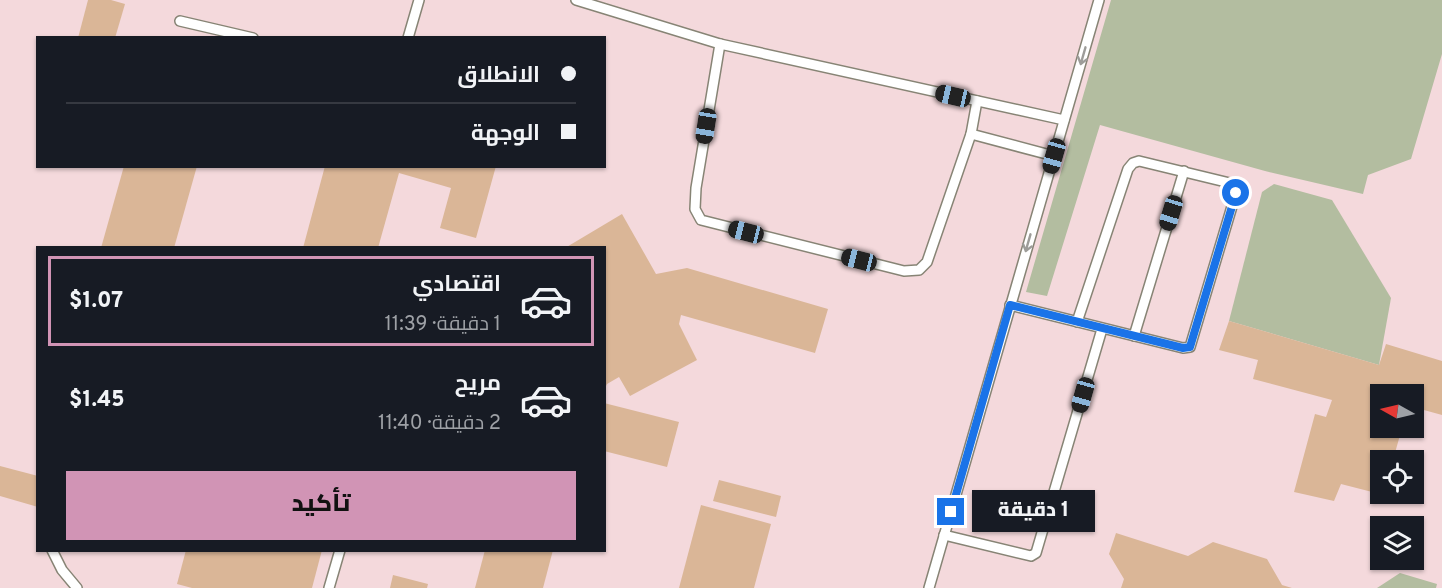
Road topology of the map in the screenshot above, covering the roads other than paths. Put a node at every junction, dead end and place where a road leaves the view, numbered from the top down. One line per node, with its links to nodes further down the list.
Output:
1 (419, 0): 6 (lane)
2 (576, 0): 7 (lane)
3 (1099, 0): 9 (lane, one-way to 9)
4 (180, 21): 5 (lane)
5 (245, 36)
6 (409, 36)
7 (720, 44): 8 (lane); 10 (lane)
8 (977, 101): 9 (lane); 10 (lane)
9 (1064, 120): 11 (lane)
10 (971, 134): 11 (lane)
11 (1054, 156): 13 (lane, one-way to 13)
12 (1184, 171): 14 (lane); 16 (lane); 16 (lane)
13 (1010, 305): 14 (lane); 17 (lane)
14 (1077, 322): 15 (lane)
15 (1102, 329): 16 (lane); 17 (lane)
16 (1134, 336)
17 (944, 535): 22 (lane)
18 (53, 552): 20 (lane)
19 (339, 552): 21 (lane)
20 (77, 588)
21 (329, 588)
22 (929, 588)

